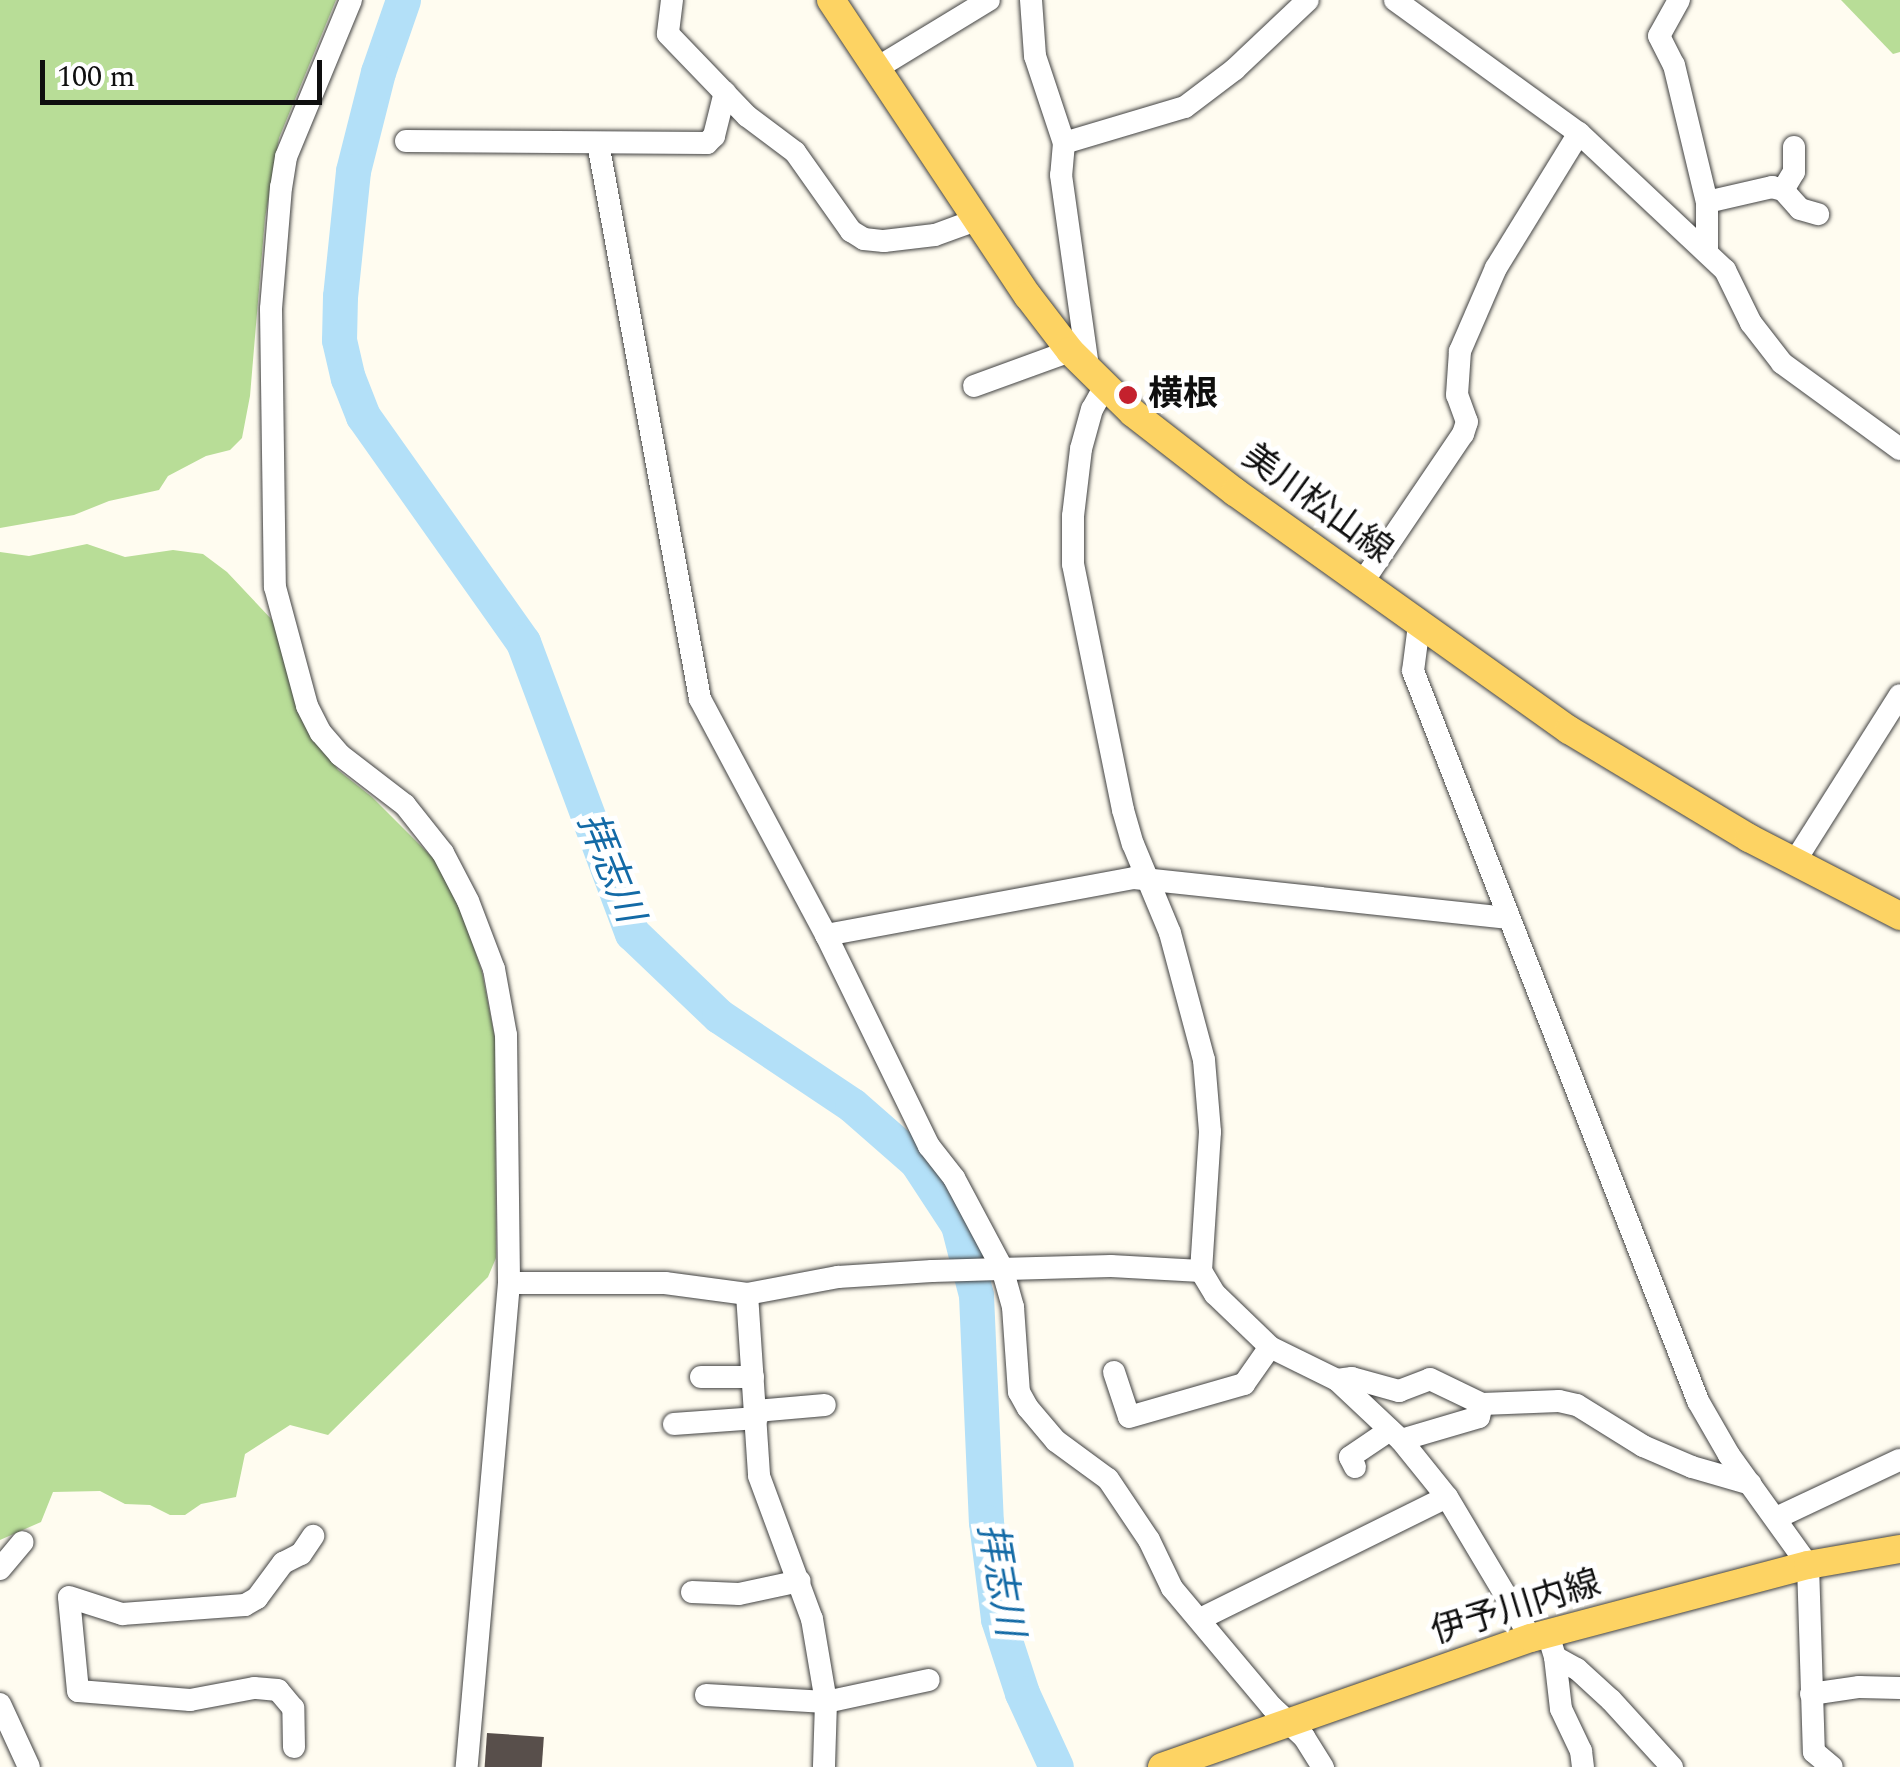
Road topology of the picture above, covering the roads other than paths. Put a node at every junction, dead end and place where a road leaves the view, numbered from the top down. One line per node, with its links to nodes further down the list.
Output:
1 (350, 0): 34 (street)
2 (672, 0): 10 (street)
3 (831, 0): 9 (main road, 美川松山線)
4 (989, 0): 9 (street)
5 (1031, 0): 14 (street)
6 (1308, 0): 14 (street)
7 (1395, 0): 11 (street)
8 (1679, 0): 17 (street)
9 (877, 68): 19 (main road, 美川松山線)
10 (725, 92): 13 (street); 19 (street)
11 (1579, 133): 20 (street); 24 (street)
12 (406, 140): 13 (street)
13 (598, 143): 31 (street)
14 (1064, 143): 21 (street)
15 (1794, 147): 16 (street)
16 (1783, 190): 17 (street); 18 (street)
17 (1707, 202): 20 (street)
18 (1818, 214)
19 (976, 220): 21 (main road, 美川松山線)
20 (1707, 250): 23 (street)
21 (1088, 368): 22 (street); 24 (main road, 美川松山線); 28 (street)
22 (974, 386)
23 (1900, 448)
24 (1362, 582): 25 (main road, 美川松山線)
25 (1419, 625): 27 (main road, 美川松山線); 30 (street)
26 (1900, 696): 27 (street)
27 (1795, 860): 29 (main road, 美川松山線)
28 (1152, 881): 30 (street); 31 (street); 33 (street)
29 (1900, 916)
30 (1507, 918): 48 (street)
31 (826, 935): 32 (street)
32 (998, 1268): 33 (street); 35 (street); 58 (street)
33 (1202, 1271): 36 (street)
34 (509, 1283): 35 (street); 69 (street)
35 (747, 1294): 38 (street)
36 (1270, 1346): 37 (street); 40 (street)
37 (1114, 1372)
38 (752, 1376): 39 (street); 43 (street)
39 (701, 1377)
40 (1337, 1380): 41 (street); 45 (street)
41 (1482, 1404): 45 (street); 48 (street)
42 (825, 1405): 43 (street)
43 (756, 1414): 44 (street); 56 (street)
44 (674, 1424)
45 (1395, 1435): 47 (street); 49 (street)
46 (1899, 1460): 50 (street)
47 (1355, 1468)
48 (1751, 1484): 50 (street)
49 (1447, 1497): 58 (street); 59 (street)
50 (1776, 1518): 54 (street)
51 (312, 1536): 67 (street)
52 (22, 1542): 55 (street)
53 (1900, 1549): 54 (main road, 伊予川内線)
54 (1808, 1565): 59 (main road, 伊予川内線); 62 (street)
55 (0, 1568)
56 (800, 1581): 57 (street); 64 (street)
57 (692, 1592)
58 (1200, 1619): 66 (street)
59 (1545, 1643): 66 (main road, 伊予川内線); 73 (street); 74 (street)
60 (929, 1680): 64 (street)
61 (1900, 1688): 62 (street)
62 (1812, 1694): 75 (street)
63 (706, 1696): 64 (street)
64 (826, 1702): 70 (street)
65 (0, 1704): 68 (street)
66 (1289, 1722): 71 (main road, 伊予川内線); 72 (street)
67 (294, 1747)
68 (28, 1767)
69 (467, 1767)
70 (824, 1767)
71 (1162, 1767)
72 (1323, 1767)
73 (1583, 1767)
74 (1672, 1767)
75 (1832, 1767)

